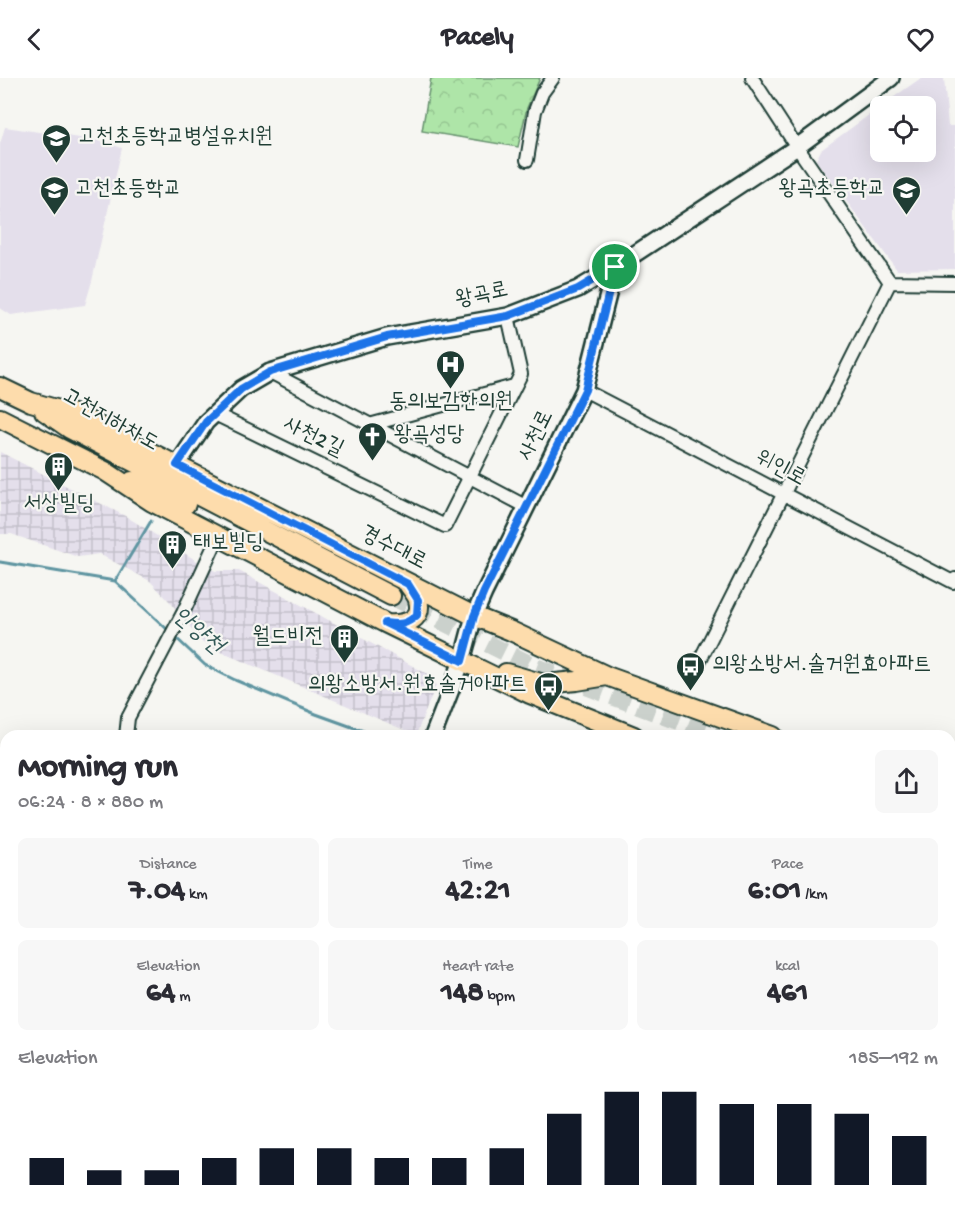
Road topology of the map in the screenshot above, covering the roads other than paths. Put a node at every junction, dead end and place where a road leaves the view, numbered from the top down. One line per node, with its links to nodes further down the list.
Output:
1 (553, 78): 5 (street)
2 (752, 78): 4 (street)
3 (891, 78): 4 (street, 왕곡로)
4 (797, 147): 6 (street, 왕곡로); 7 (street)
5 (526, 160)
6 (615, 267): 9 (street, 왕곡로); 13 (street, 사천로)
7 (890, 282): 8 (street); 21 (street)
8 (955, 283)
9 (508, 316): 10 (street, 왕곡로); 11 (street, 사천2길)
10 (270, 372): 15 (street, 왕곡로); 17 (street)
11 (514, 386): 17 (street); 20 (street, 사천2길)
12 (0, 387): 14 (main road, 경수대로)
13 (585, 390): 21 (street, 위인로); 22 (street, 사천로)
14 (31, 402): 18 (main road, 경수대로); 19 (main road, 고천지하차도)
15 (215, 414): 18 (street, 왕곡로); 20 (street, 사천2길)
16 (0, 418): 19 (main road)
17 (369, 425): 20 (street)
18 (177, 465): 25 (main road, 경수대로)
19 (105, 471): 23 (main road)
20 (468, 477): 22 (street)
21 (783, 495): 24 (street, 위인로); 29 (street)
22 (527, 507): 26 (street, 사천로)
23 (218, 537): 27 (main road); 32 (street)
24 (955, 579)
25 (408, 584): 26 (main road, 경수대로); 27 (main road)
26 (474, 616): 28 (street, 사천로); 30 (main road, 경수대로)
27 (385, 623): 28 (main road)
28 (462, 661): 31 (main road); 33 (street, 사천로)
29 (696, 668)
30 (607, 676): 31 (main road); 35 (main road, 경수대로)
31 (509, 684): 34 (main road)
32 (127, 730)
33 (435, 730)
34 (619, 730)
35 (756, 730)

